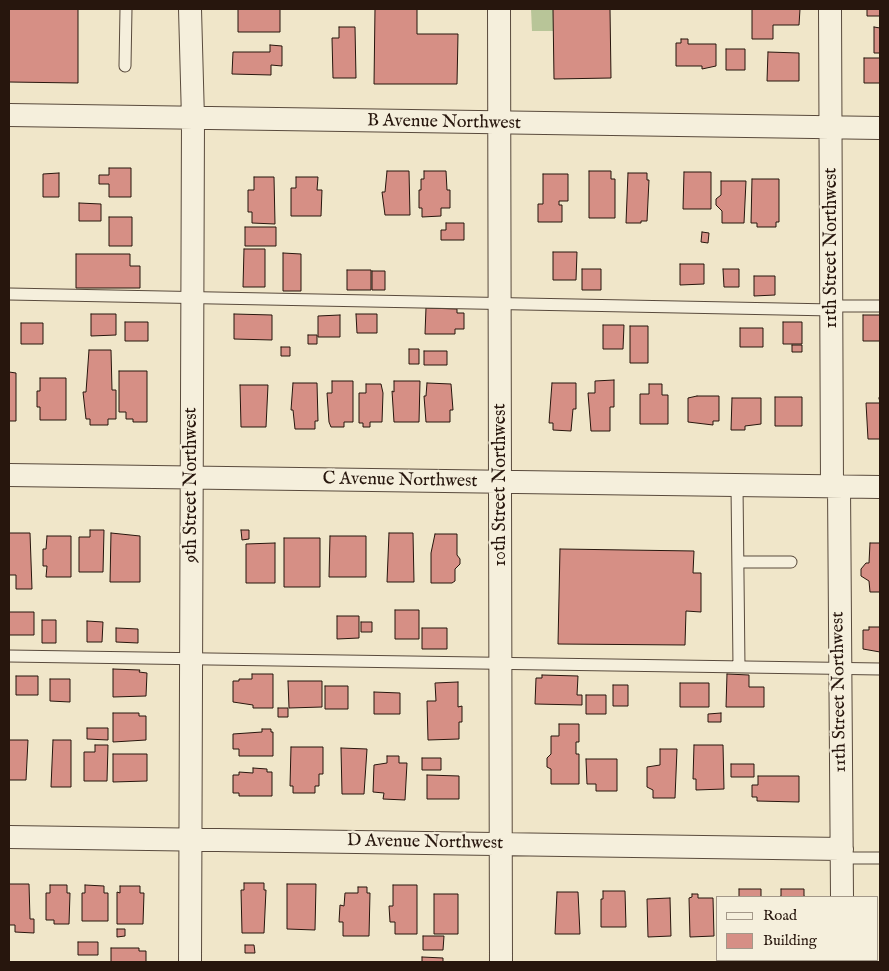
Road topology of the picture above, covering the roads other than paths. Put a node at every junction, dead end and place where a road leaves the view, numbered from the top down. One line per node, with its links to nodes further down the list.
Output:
1 (126, 9): 5 (lane)
2 (190, 9): 7 (street, 9th Street Northwest)
3 (499, 9): 8 (street, 10th Street Northwest)
4 (830, 9): 9 (street, 11th Street Northwest)
5 (124, 66)
6 (9, 116): 7 (street, B Avenue Northwest)
7 (193, 119): 8 (street, B Avenue Northwest); 12 (street, 9th Street Northwest)
8 (500, 124): 9 (street, B Avenue Northwest); 13 (street, 10th Street Northwest)
9 (832, 127): 10 (street, B Avenue Northwest); 15 (street, 11th Street Northwest)
10 (880, 128)
11 (9, 294): 12 (lane)
12 (192, 298): 13 (lane); 17 (street, 9th Street Northwest)
13 (500, 303): 15 (lane); 18 (street, 10th Street Northwest)
14 (880, 306): 15 (lane)
15 (833, 308): 20 (street, 11th Street Northwest)
16 (9, 475): 17 (street, C Avenue Northwest)
17 (192, 477): 18 (street, C Avenue Northwest); 25 (street, 9th Street Northwest)
18 (501, 482): 19 (street, C Avenue Northwest); 26 (street, 10th Street Northwest)
19 (737, 486): 20 (street, C Avenue Northwest); 22 (lane)
20 (836, 487): 21 (street, C Avenue Northwest); 28 (street, 11th Street Northwest)
21 (880, 487)
22 (738, 562): 23 (lane); 27 (lane)
23 (791, 562)
24 (9, 656): 25 (lane)
25 (190, 658): 26 (lane); 31 (street, 9th Street Northwest)
26 (502, 664): 27 (lane); 32 (street, 10th Street Northwest)
27 (738, 667): 28 (lane)
28 (839, 668): 29 (lane); 33 (street, 11th Street Northwest)
29 (880, 669)
30 (9, 837): 31 (street, D Avenue Northwest)
31 (191, 840): 32 (street, D Avenue Northwest); 36 (street, 9th Street Northwest)
32 (501, 844): 33 (street, D Avenue Northwest); 37 (street, 10th Street Northwest)
33 (842, 854): 34 (lane); 35 (street, 11th Street Northwest)
34 (880, 858)
35 (842, 896)
36 (190, 962)
37 (502, 962)

